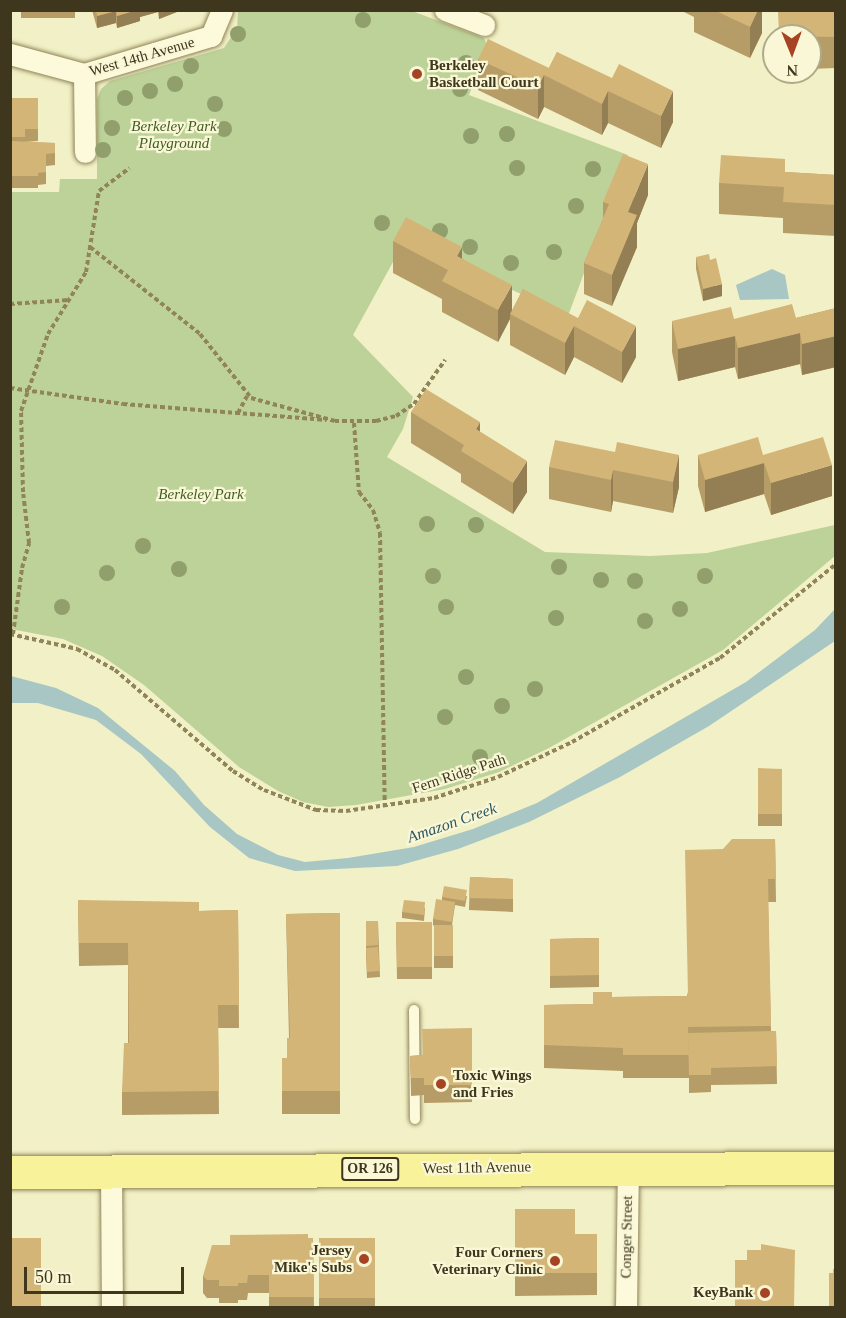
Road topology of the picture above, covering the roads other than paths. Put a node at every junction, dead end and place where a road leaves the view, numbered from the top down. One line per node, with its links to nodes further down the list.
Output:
1 (222, 10): 5 (street, West 14th Avenue)
2 (445, 10): 3 (street)
3 (484, 25)
4 (10, 54): 5 (street, West 14th Avenue)
5 (84, 74): 6 (street)
6 (85, 152)
7 (414, 1010): 8 (lane)
8 (415, 1119)
9 (628, 1167): 10 (main road, West 11th Avenue / OR 126); 11 (main road, West 11th Avenue / OR 126); 14 (street, Conger Street)
10 (836, 1168)
11 (111, 1171): 12 (main road, West 11th Avenue / OR 126); 13 (street)
12 (10, 1172)
13 (112, 1308)
14 (626, 1308)

